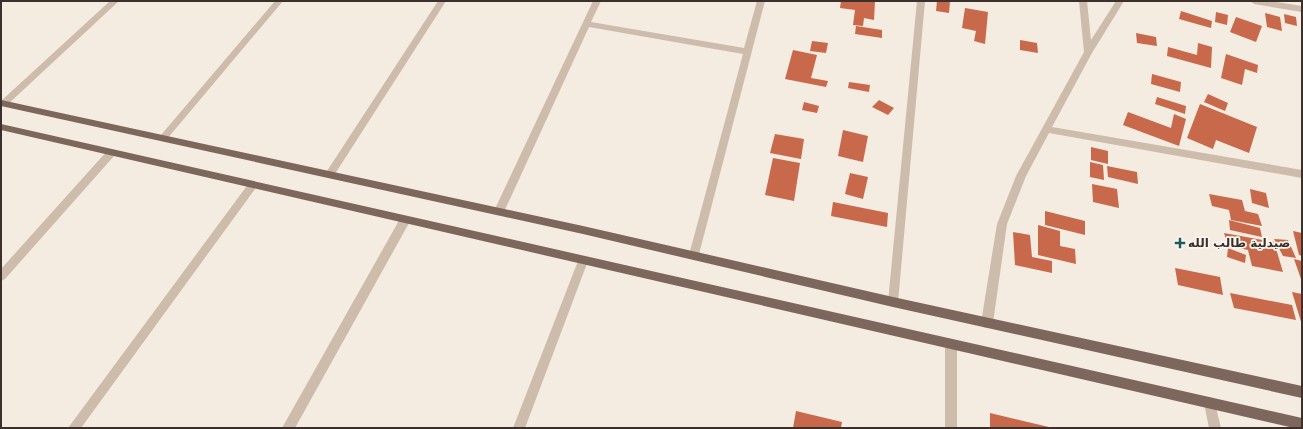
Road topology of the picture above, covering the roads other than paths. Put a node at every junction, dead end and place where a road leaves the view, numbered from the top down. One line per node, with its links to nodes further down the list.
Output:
1 (115, 1): 14 (street)
2 (279, 1): 17 (street)
3 (442, 1): 19 (street)
4 (597, 1): 11 (street)
5 (761, 1): 12 (street)
6 (921, 1): 27 (street)
7 (1083, 1): 13 (street)
8 (1120, 1): 13 (street)
9 (1254, 1): 10 (street)
10 (1302, 9)
11 (586, 24): 12 (street); 22 (street)
12 (748, 52): 24 (street)
13 (1088, 52): 16 (street)
14 (2, 103): 17 (main road)
15 (1, 127): 18 (main road)
16 (1046, 128): 20 (street); 28 (street)
17 (164, 137): 19 (main road)
18 (111, 153): 21 (main road); 26 (street)
19 (330, 174): 22 (main road)
20 (1302, 174)
21 (252, 186): 23 (main road); 33 (street)
22 (498, 212): 24 (main road)
23 (405, 220): 25 (main road); 34 (street)
24 (694, 255): 27 (main road)
25 (582, 261): 29 (main road); 35 (street)
26 (1, 276)
27 (893, 302): 28 (main road)
28 (987, 322): 30 (main road)
29 (951, 345): 31 (main road); 36 (street)
30 (1302, 392)
31 (1210, 403): 32 (main road); 37 (street)
32 (1302, 424)
33 (74, 428)
34 (288, 428)
35 (519, 428)
36 (951, 428)
37 (1215, 428)

